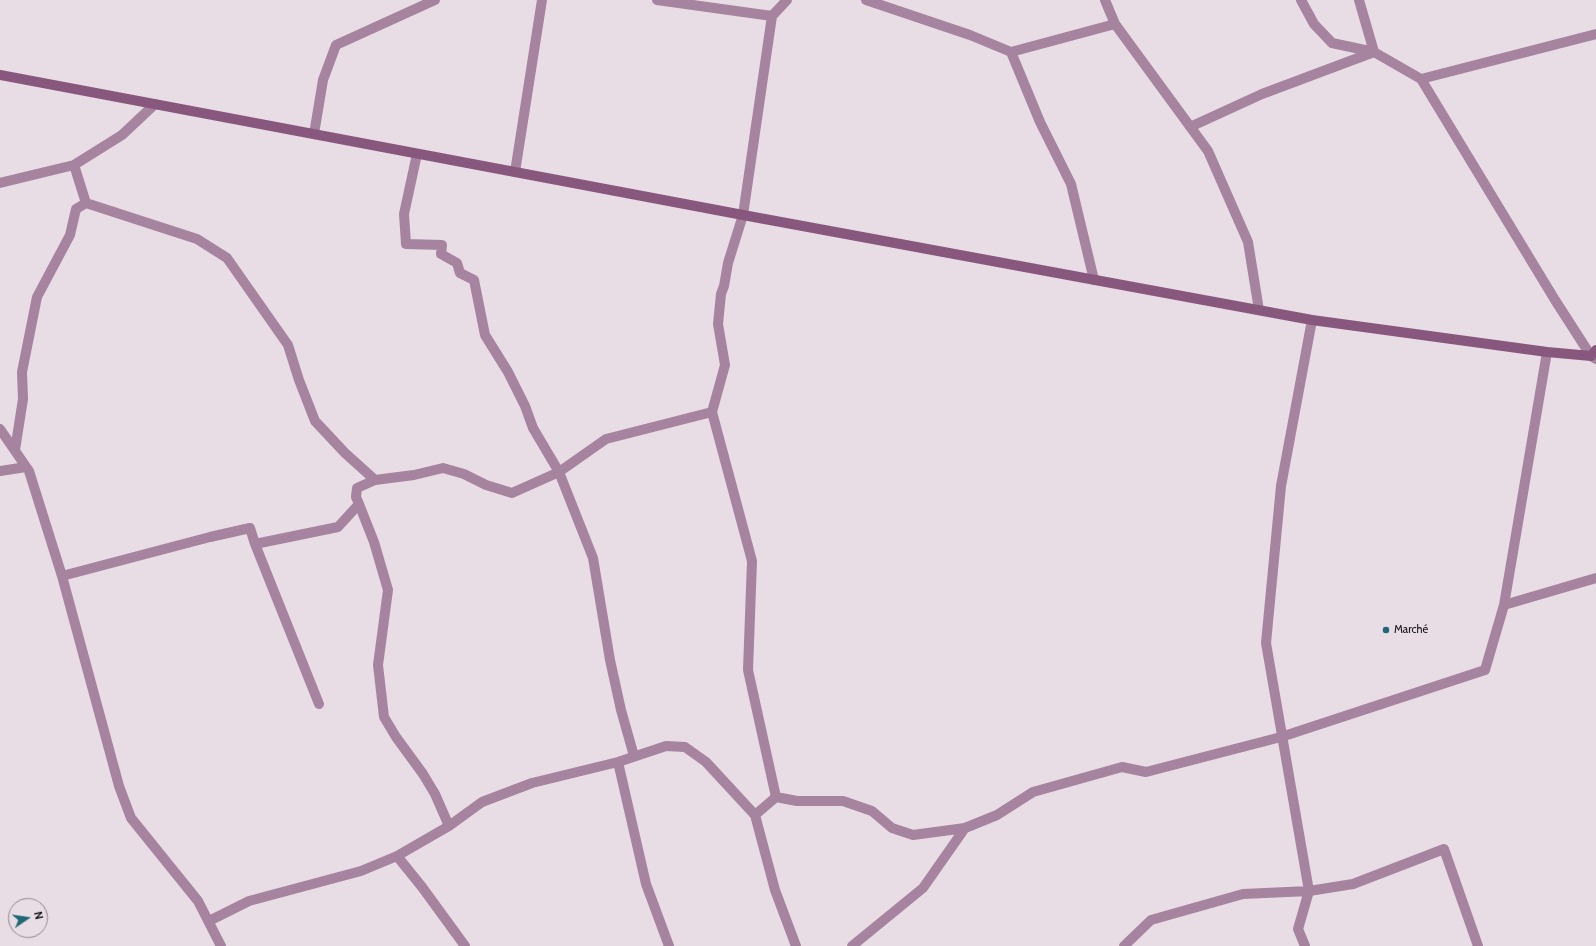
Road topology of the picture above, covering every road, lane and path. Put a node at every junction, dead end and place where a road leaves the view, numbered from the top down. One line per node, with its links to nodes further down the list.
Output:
1 (435, 0): 18 (street)
2 (542, 0): 21 (street)
3 (657, 0): 9 (street)
4 (787, 0): 9 (street)
5 (866, 0): 12 (street)
6 (1105, 0): 10 (street)
7 (1301, 0): 13 (street)
8 (1359, 0): 13 (street)
9 (772, 16): 24 (street)
10 (1115, 24): 12 (street); 17 (street)
11 (1596, 34): 15 (street)
12 (1011, 52): 25 (street)
13 (1374, 52): 15 (street); 17 (street)
14 (0, 75): 16 (street)
15 (1421, 79): 29 (street)
16 (155, 104): 18 (street); 20 (street)
17 (1190, 127): 26 (street)
18 (314, 134): 19 (street)
19 (417, 154): 21 (street); 35 (street)
20 (74, 165): 22 (street); 23 (street)
21 (515, 172): 24 (street)
22 (0, 183)
23 (86, 203): 32 (street); 36 (street)
24 (743, 215): 25 (street); 30 (street)
25 (1094, 280): 26 (street)
26 (1259, 310): 27 (street)
27 (1312, 320): 28 (street); 43 (street)
28 (1547, 352): 29 (street); 41 (street)
29 (1594, 355)
30 (712, 412): 35 (street); 46 (street)
31 (0, 429): 32 (street)
32 (14, 450): 33 (street)
33 (26, 467): 34 (street); 39 (street)
34 (0, 471)
35 (559, 472): 36 (street); 44 (street)
36 (375, 480): 37 (street)
37 (359, 504): 38 (street); 48 (street)
38 (255, 544): 39 (street); 42 (street)
39 (62, 576): 52 (street)
40 (1596, 578): 41 (street)
41 (1504, 605): 43 (street)
42 (319, 704)
43 (1281, 737): 49 (street); 51 (street)
44 (634, 756): 45 (street); 47 (street)
45 (618, 762): 48 (street); 55 (street)
46 (776, 797): 47 (street); 49 (street)
47 (755, 815): 56 (street)
48 (449, 826): 50 (street)
49 (965, 828): 57 (street)
50 (397, 856): 52 (street); 54 (street)
51 (1309, 891): 58 (street); 59 (street); 60 (street)
52 (209, 921): 53 (street)
53 (221, 946)
54 (465, 946)
55 (669, 946)
56 (796, 946)
57 (852, 946)
58 (1124, 946)
59 (1304, 946)
60 (1478, 946)

